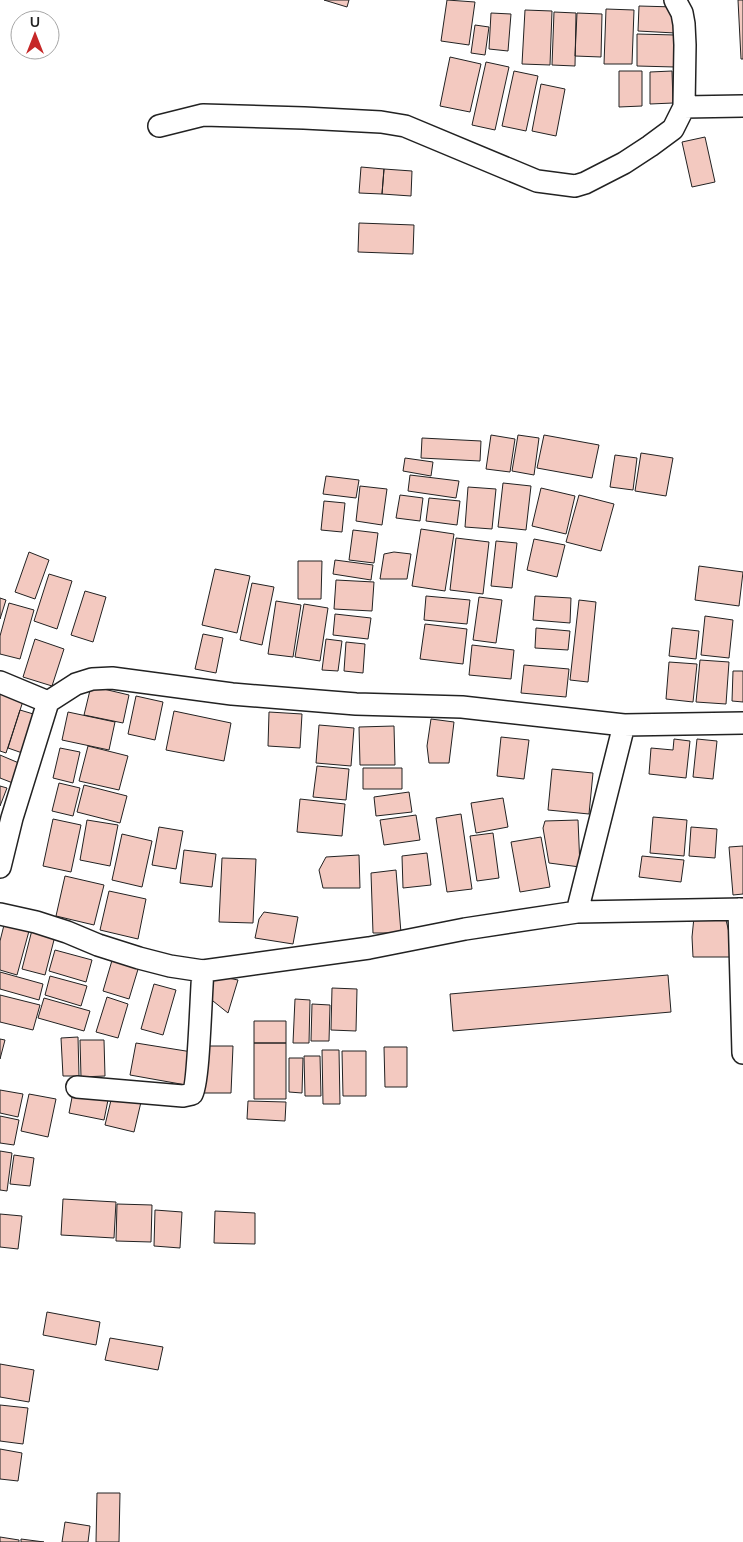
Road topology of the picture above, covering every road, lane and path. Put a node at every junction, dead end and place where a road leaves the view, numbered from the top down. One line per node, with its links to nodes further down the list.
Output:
1 (675, 0): 3 (street)
2 (743, 106): 3 (street)
3 (684, 107): 4 (street)
4 (159, 126)
5 (0, 682): 6 (street)
6 (48, 702): 8 (street); 9 (street)
7 (743, 723): 8 (street)
8 (624, 725): 11 (street)
9 (0, 867)
10 (741, 909): 11 (street); 14 (street)
11 (577, 912): 13 (street)
12 (0, 914): 13 (street)
13 (202, 971): 16 (street)
14 (743, 1044): 15 (street)
15 (743, 1053)
16 (77, 1087)

